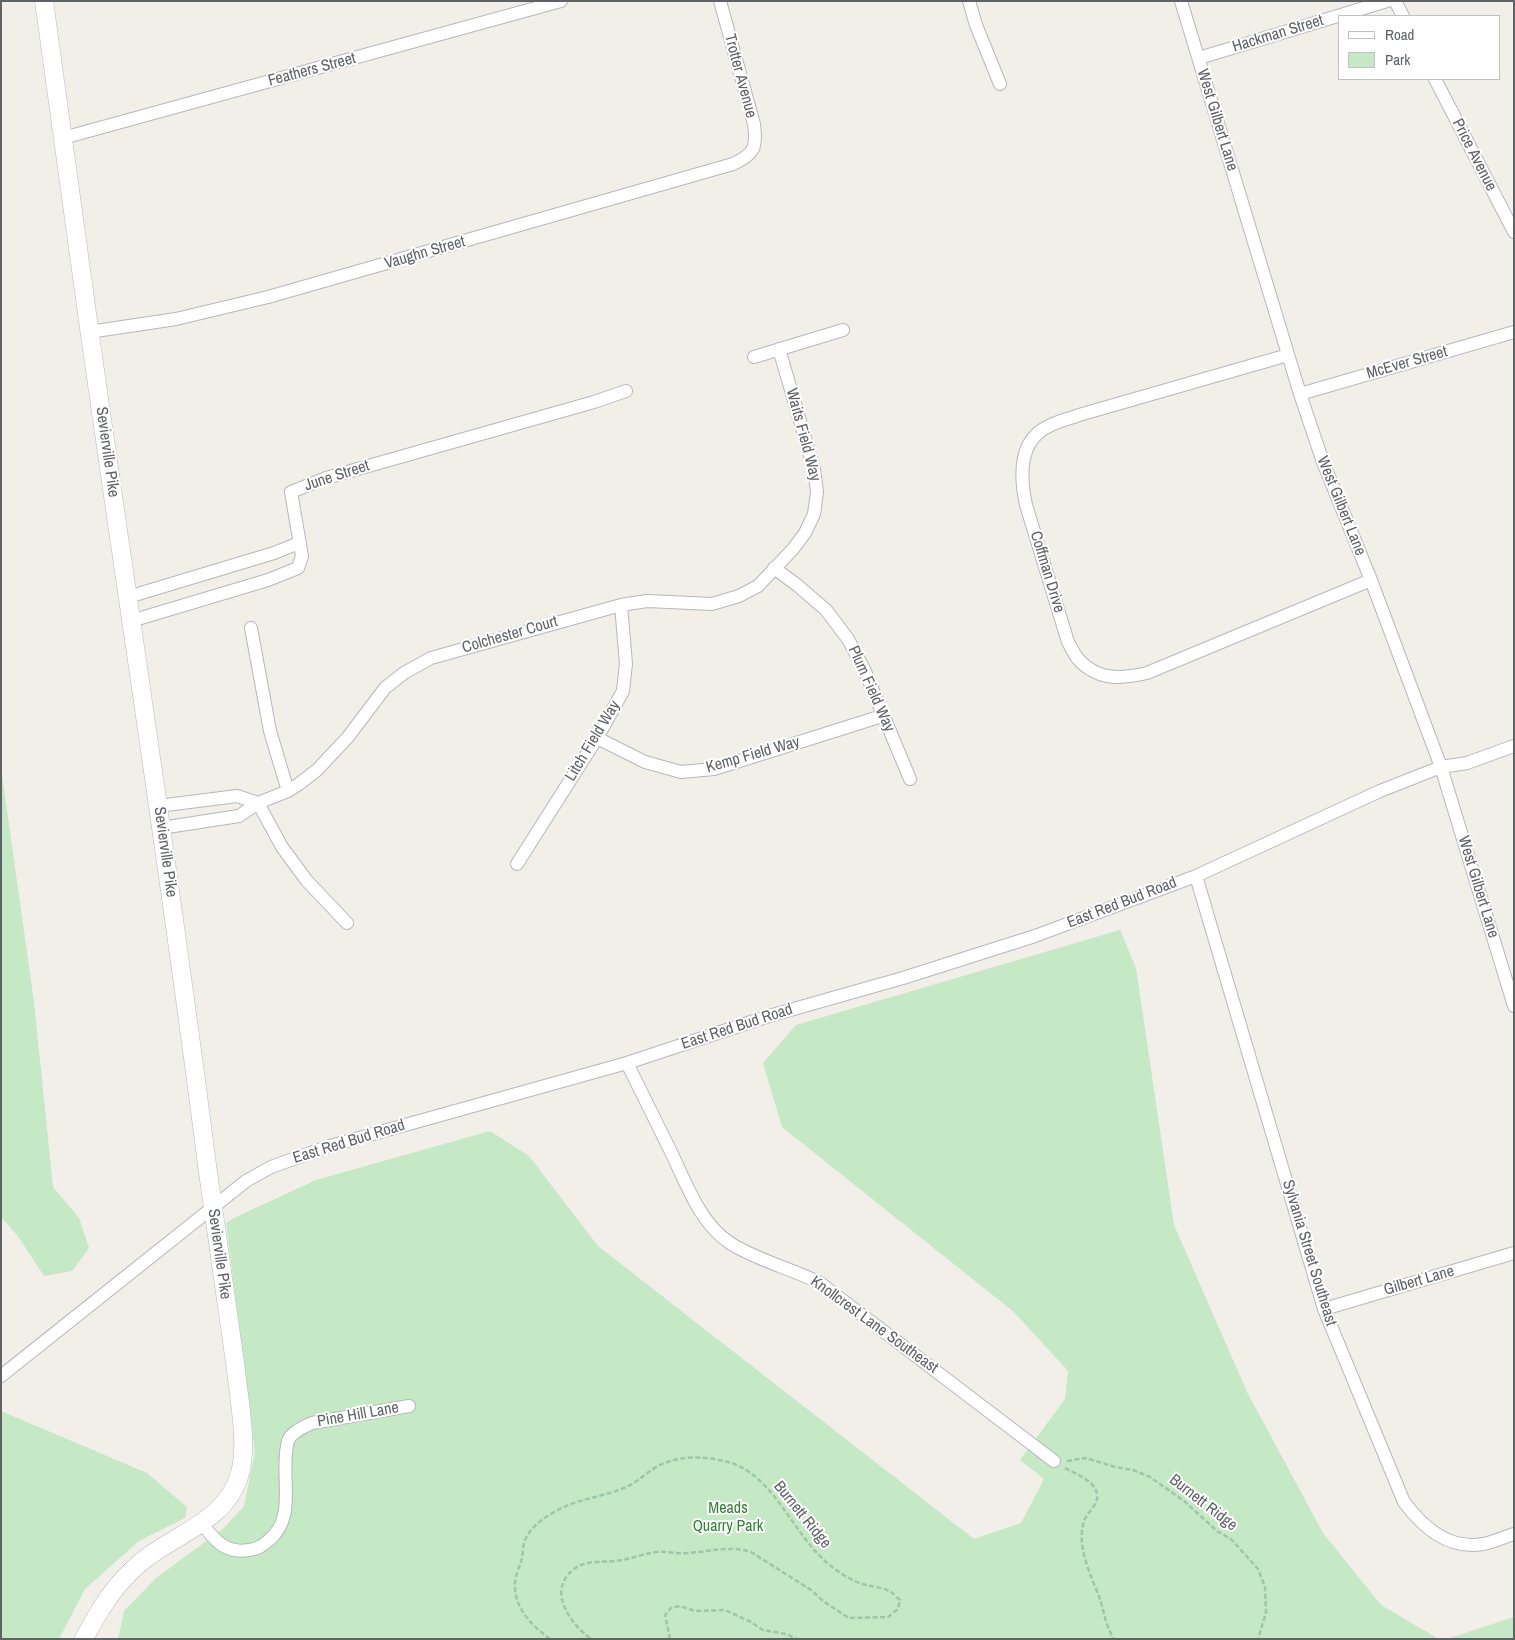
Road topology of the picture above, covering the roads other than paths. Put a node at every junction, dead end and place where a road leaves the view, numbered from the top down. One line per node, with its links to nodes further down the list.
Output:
1 (44, 1): 14 (street, Sevierville Pike)
2 (561, 1): 14 (street, Feathers Street)
3 (720, 1): 15 (street, Trotter Avenue)
4 (969, 1): 13 (street)
5 (1182, 1): 11 (street, West Gilbert Lane)
6 (1387, 1): 8 (street, Hackman Street)
7 (1395, 1): 9 (street)
8 (1341, 15)
9 (1402, 15)
10 (1338, 16): 11 (street, Hackman Street)
11 (1198, 58): 21 (street, West Gilbert Lane)
12 (1436, 80): 16 (street, Price Avenue)
13 (1000, 84)
14 (63, 138): 18 (street, Sevierville Pike)
15 (753, 151): 18 (street, Vaughn Street)
16 (1514, 232)
17 (843, 330): 20 (street)
18 (89, 332): 28 (street, Sevierville Pike)
19 (1514, 332): 24 (street, McEver Street)
20 (779, 349): 22 (street); 26 (street, Waits Field Way)
21 (1288, 355): 24 (street, West Gilbert Lane); 27 (street, Coffman Drive)
22 (754, 356)
23 (626, 391): 25 (street, June Street)
24 (1300, 394): 27 (street, West Gilbert Lane)
25 (299, 543): 28 (street); 30 (street, June Street)
26 (774, 568): 29 (street, Colchester Court); 32 (street, Plum Field Way)
27 (1371, 580): 35 (street, West Gilbert Lane)
28 (128, 597): 30 (street, Sevierville Pike)
29 (621, 605): 33 (street, Litch Field Way); 37 (street, Colchester Court)
30 (131, 622): 39 (street, Sevierville Pike)
31 (251, 628): 37 (street)
32 (882, 716): 33 (street, Kemp Field Way); 36 (street, Plum Field Way)
33 (597, 738): 41 (street, Litch Field Way)
34 (1514, 746): 35 (street, East Red Bud Road)
35 (1441, 767): 42 (street, East Red Bud Road); 44 (street, West Gilbert Lane)
36 (910, 779)
37 (288, 790): 38 (street, Colchester Court)
38 (258, 803): 39 (street); 40 (street, Colchester Court); 43 (street)
39 (158, 806): 40 (street, Sevierville Pike)
40 (161, 828): 46 (street, Sevierville Pike)
41 (517, 864)
42 (1196, 876): 45 (street, East Red Bud Road); 48 (street, Sylvania Street Southeast)
43 (347, 923)
44 (1514, 1006)
45 (627, 1063): 46 (street, East Red Bud Road); 51 (street, Knollcrest Lane Southeast)
46 (213, 1207): 49 (street, East Red Bud Road); 52 (street, Sevierville Pike)
47 (1514, 1253): 48 (street, Gilbert Lane)
48 (1324, 1308): 53 (street, Sylvania Street Southeast)
49 (1, 1376)
50 (409, 1406): 52 (street, Pine Hill Lane)
51 (1054, 1462)
52 (202, 1524): 54 (street, Sevierville Pike)
53 (1514, 1534)
54 (84, 1639)

